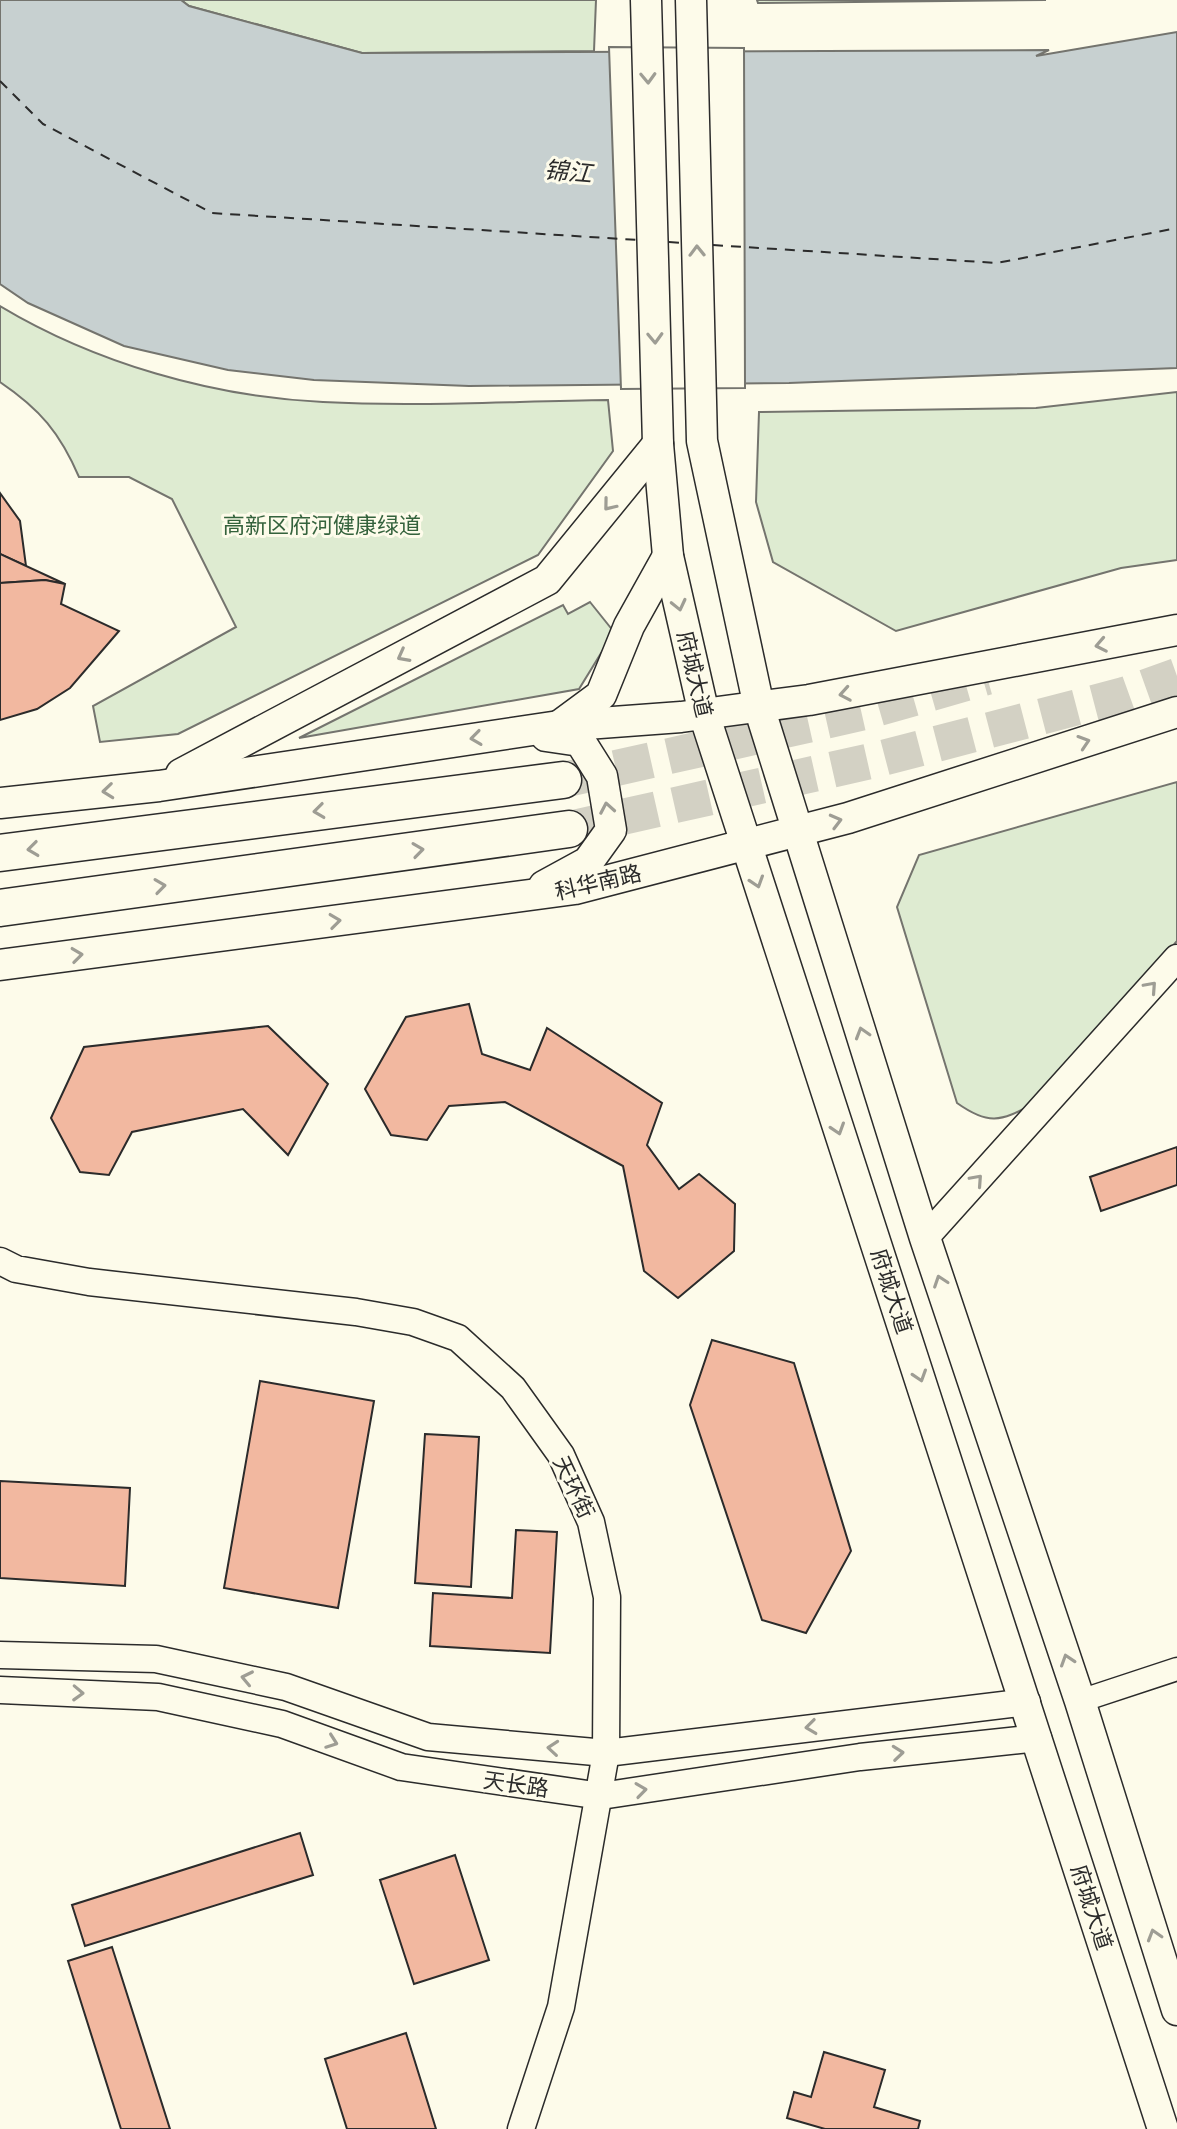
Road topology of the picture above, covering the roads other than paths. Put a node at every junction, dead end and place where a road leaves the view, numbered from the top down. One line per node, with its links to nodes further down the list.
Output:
1 (646, 0): 3 (main road, 府城大道, one-way to 3)
2 (691, 0): 6 (main road, one-way to 2)
3 (658, 444): 4 (main road, 府城大道); 12 (main road, one-way to 12)
4 (668, 556): 8 (main road, 府城大道, one-way to 8); 9 (main road)
5 (1177, 630): 6 (main road, one-way to 6)
6 (759, 707): 8 (main road); 15 (main road)
7 (1177, 712): 15 (main road, 科华南路, one-way to 7)
8 (704, 714): 9 (main road); 16 (main road, 府城大道)
9 (559, 726): 10 (main road)
10 (521, 732): 12 (main road, one-way to 12); 18 (main road, one-way to 10)
11 (563, 780): 17 (highway, one-way to 17)
12 (159, 786): 13 (main road, one-way to 13)
13 (0, 803)
14 (569, 829): 19 (highway, one-way to 14)
15 (799, 831): 16 (main road, 科华南路); 22 (main road, one-way to 15)
16 (745, 845): 18 (main road, 科华南路); 28 (main road, 府城大道, one-way to 28)
17 (0, 853)
18 (524, 896): 21 (main road, 科华南路, one-way to 18)
19 (0, 908)
20 (1177, 958): 22 (street, one-way to 20)
21 (0, 965)
22 (925, 1238): 27 (main road, one-way to 22)
23 (0, 1261): 30 (street, 天环街)
24 (0, 1655): 30 (street, 天长路, one-way to 24)
25 (1177, 1669): 27 (street)
26 (0, 1690): 31 (street, 天长路, one-way to 31)
27 (1080, 1701): 32 (main road, one-way to 27)
28 (1027, 1702): 29 (main road, 府城大道); 30 (street, 天长路, one-way to 30)
29 (1038, 1738): 31 (street, 天长路, one-way to 29); 34 (main road, 府城大道)
30 (606, 1753): 31 (street, 天环街)
31 (601, 1796): 33 (street, 天环街)
32 (1177, 2010)
33 (521, 2129)
34 (1163, 2129)

